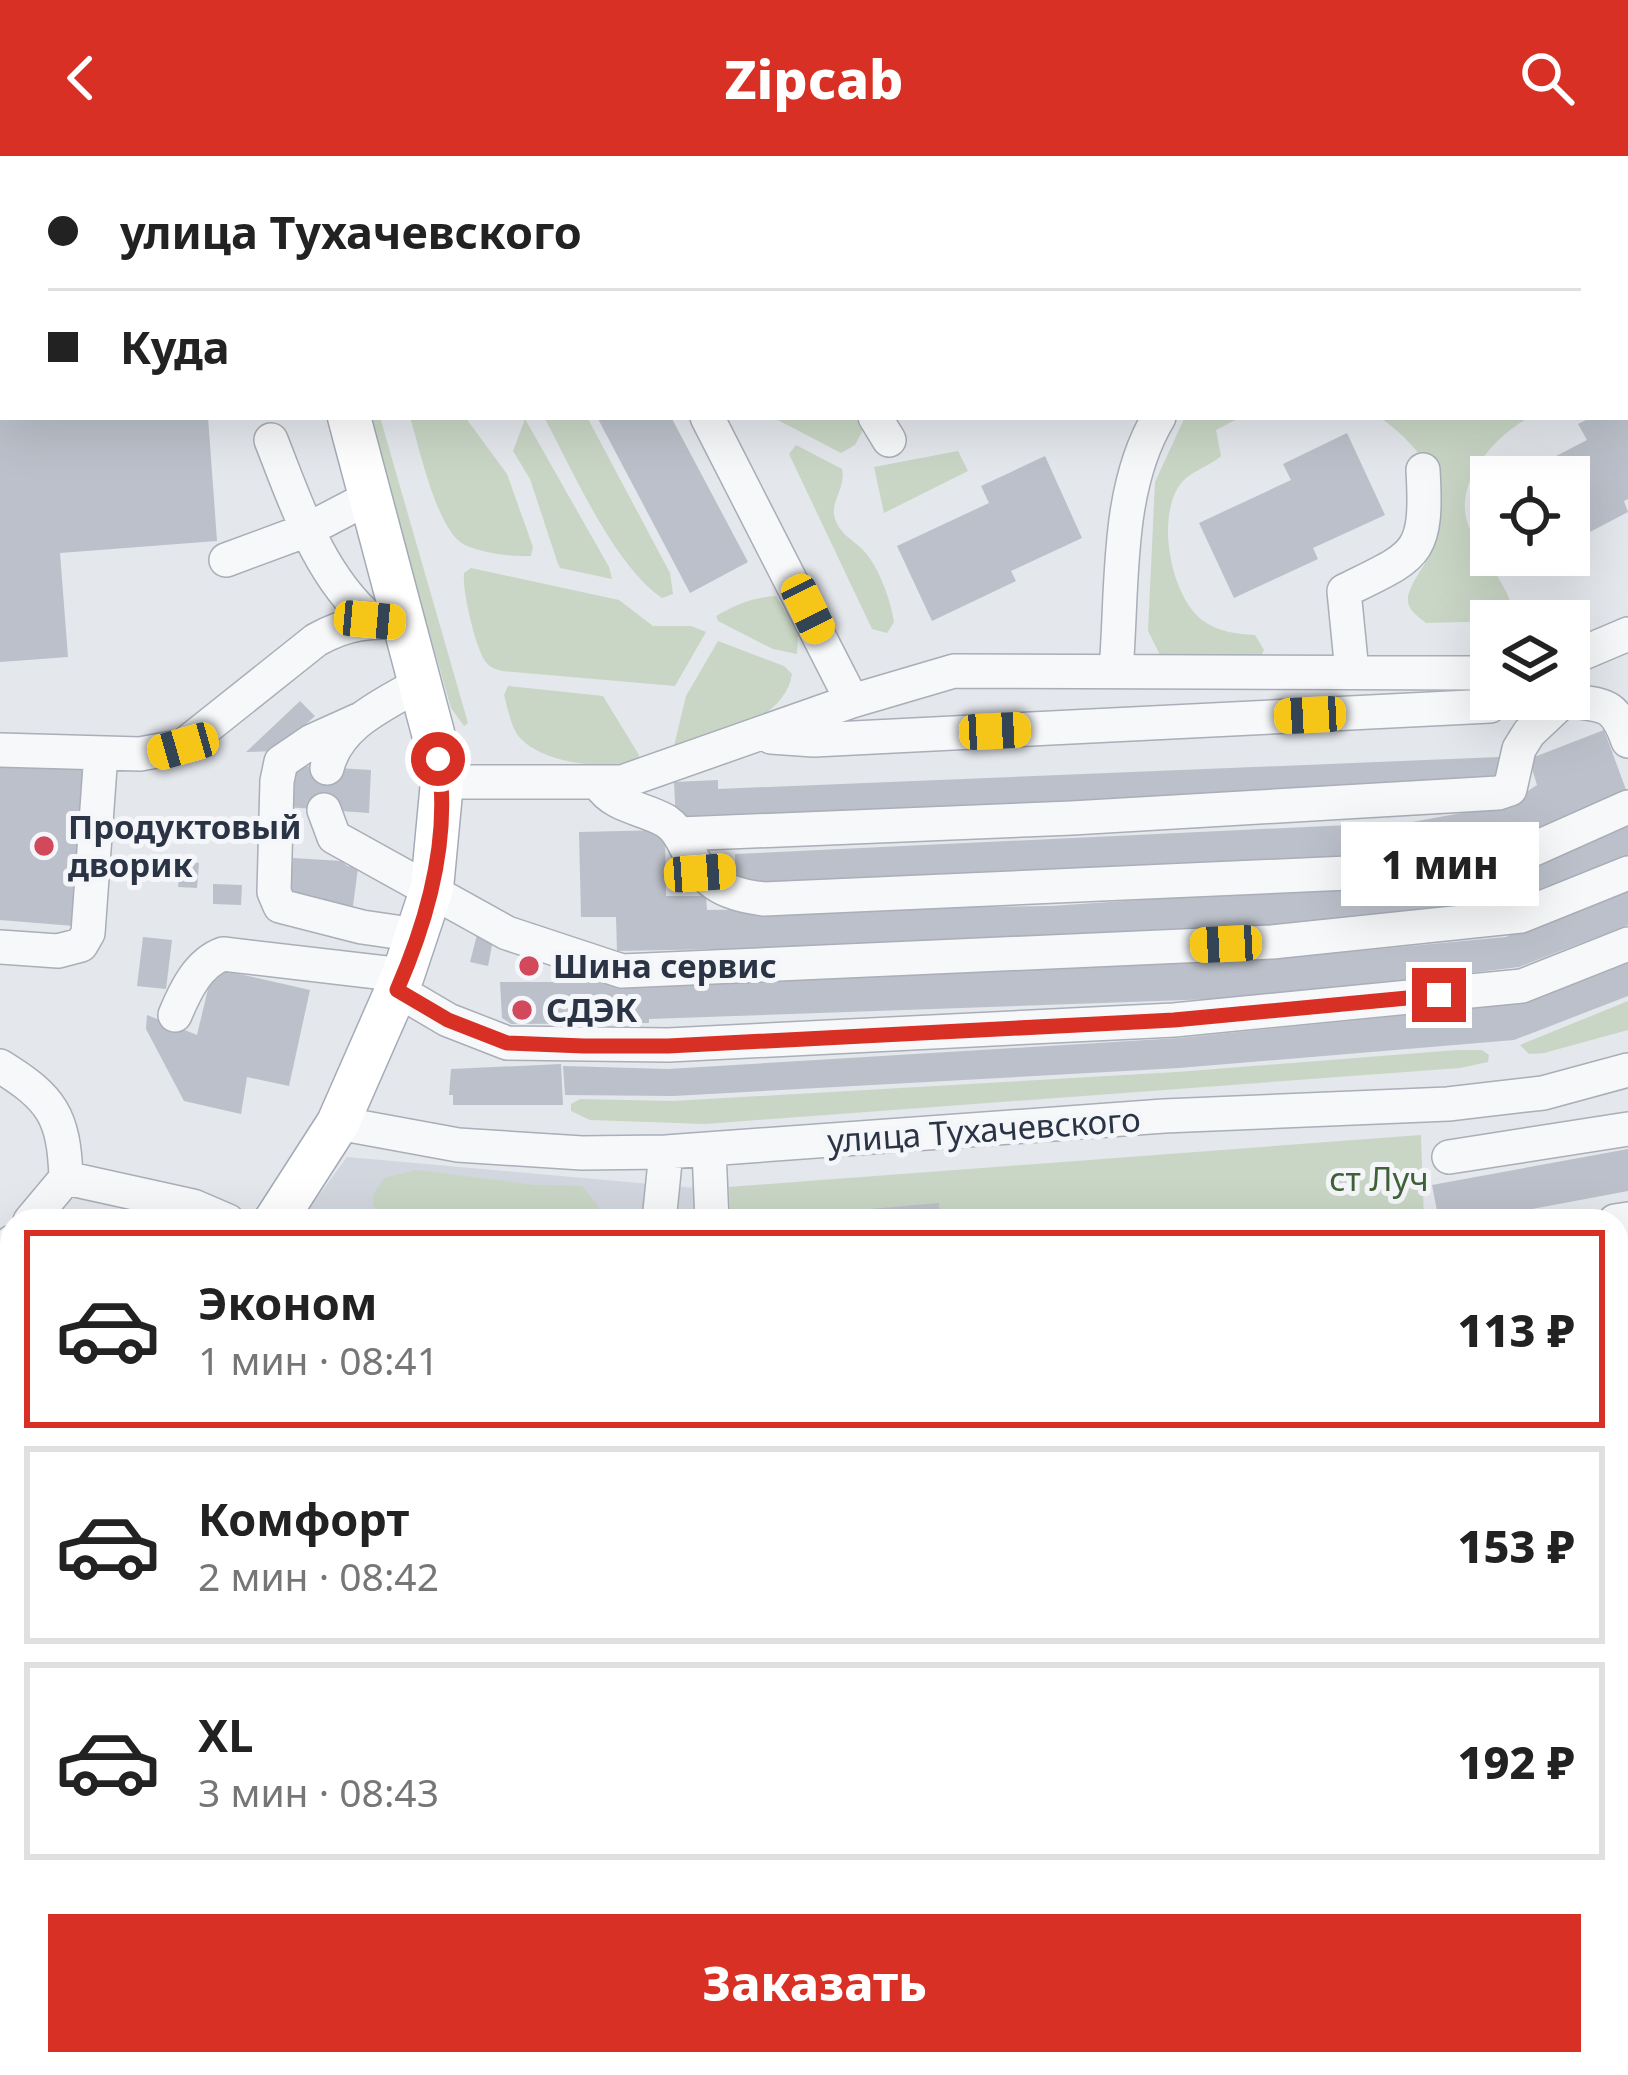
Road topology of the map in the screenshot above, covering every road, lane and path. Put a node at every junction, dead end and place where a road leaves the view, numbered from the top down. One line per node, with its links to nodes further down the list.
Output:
1 (350, 420): 6 (main road)
2 (709, 420): 17 (street)
3 (1157, 420): 12 (street)
4 (271, 440): 7 (street)
5 (1423, 470): 13 (street)
6 (372, 496): 7 (street); 9 (main road)
7 (307, 530): 8 (street); 9 (street)
8 (226, 560)
9 (388, 621): 14 (main road); 24 (street)
10 (1628, 634): 11 (street)
11 (1590, 650)
12 (1116, 670): 13 (street); 17 (street)
13 (1352, 672): 15 (street)
14 (421, 683): 19 (street); 26 (main road)
15 (1470, 687)
16 (1470, 692): 21 (street)
17 (852, 701): 21 (street)
18 (1590, 702): 22 (street)
19 (363, 718): 25 (street); 35 (street)
20 (1543, 720): 30 (street)
21 (751, 738): 27 (street)
22 (1628, 742)
23 (0, 750): 24 (street)
24 (101, 753): 34 (street)
25 (327, 768)
26 (442, 782): 27 (street); 32 (main road)
27 (600, 785): 30 (street)
28 (1628, 807): 30 (street)
29 (324, 810): 32 (street)
30 (680, 834)
31 (1628, 873): 32 (street)
32 (432, 888): 35 (main road)
33 (1628, 944): 35 (street)
34 (0, 947)
35 (406, 967): 36 (street); 39 (main road)
36 (175, 1015)
37 (0, 1066): 44 (street)
38 (1628, 1070): 41 (street, улица Тухачевского)
39 (338, 1123): 42 (street, улица Тухачевского); 47 (main road)
40 (1628, 1129): 43 (street)
41 (709, 1150): 42 (street, улица Тухачевского); 49 (street)
42 (666, 1152): 48 (street)
43 (1449, 1157)
44 (66, 1178): 45 (street); 46 (street)
45 (40, 1209)
46 (200, 1209)
47 (282, 1209)
48 (660, 1209)
49 (711, 1209)

